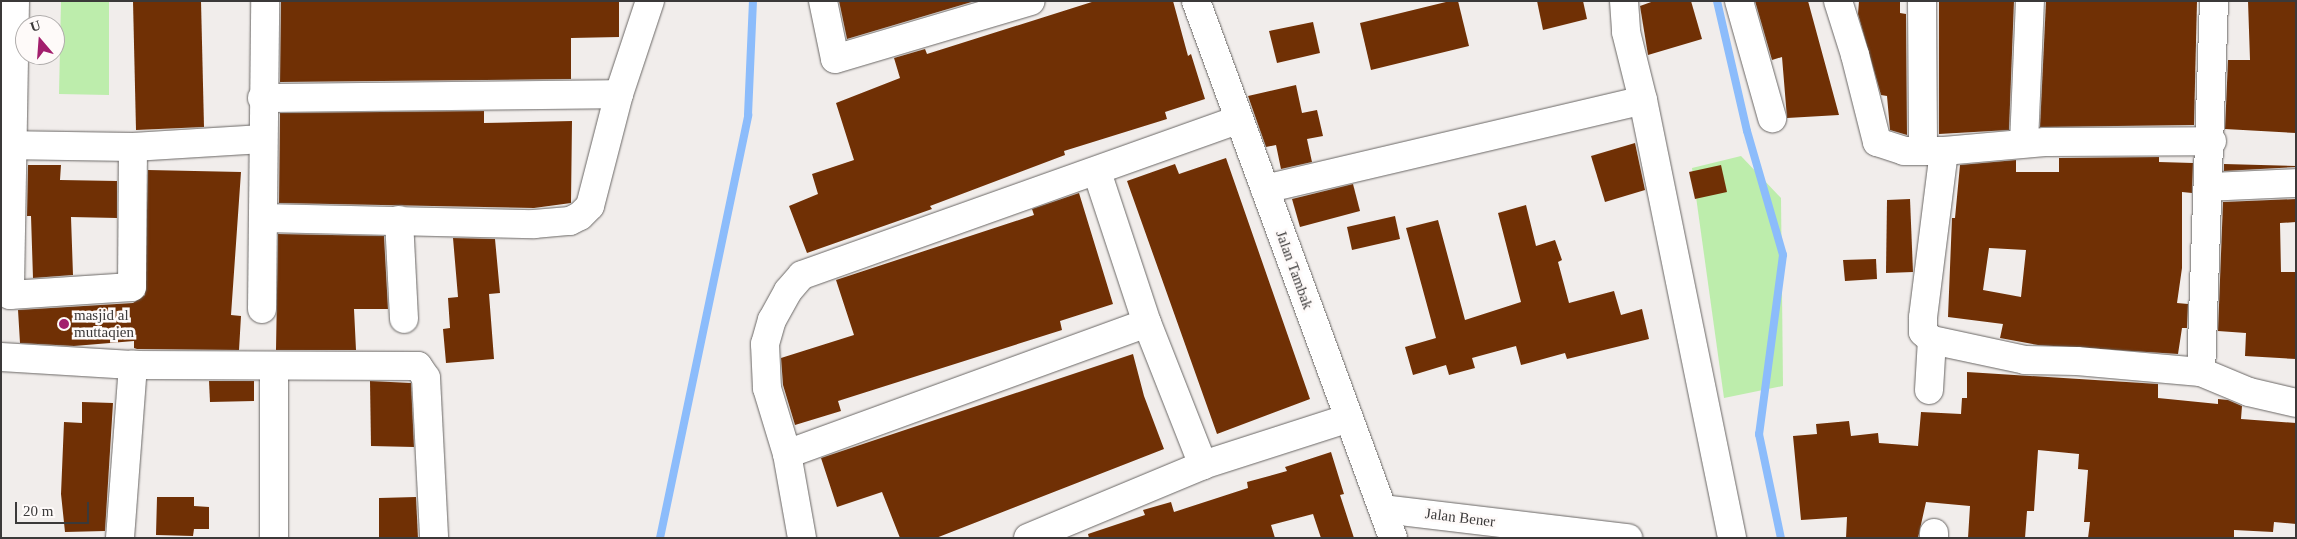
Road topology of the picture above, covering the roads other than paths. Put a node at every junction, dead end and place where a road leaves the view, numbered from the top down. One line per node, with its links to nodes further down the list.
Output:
1 (15, 1): 21 (street)
2 (265, 1): 14 (street)
3 (650, 1): 13 (street)
4 (823, 1): 5 (street)
5 (1032, 1)
6 (1196, 1): 17 (street, Jalan Tambak)
7 (1624, 1): 15 (street)
8 (1739, 1): 16 (street)
9 (1838, 1): 23 (street)
10 (1922, 1): 23 (street)
11 (2030, 1): 20 (street)
12 (2214, 1): 19 (street)
13 (619, 94): 14 (street); 29 (street)
14 (262, 98): 18 (street)
15 (1643, 100): 27 (street); 52 (street)
16 (1772, 118)
17 (1239, 119): 24 (street); 27 (street, Jalan Tambak)
18 (263, 139): 22 (street); 28 (street)
19 (2212, 141): 20 (street); 26 (street)
20 (2024, 143): 23 (street)
21 (8, 145): 22 (street); 30 (street)
22 (133, 147): 30 (street)
23 (1934, 151): 34 (street)
24 (1096, 172): 33 (street); 42 (street)
25 (2296, 183): 26 (street)
26 (2208, 187): 38 (street)
27 (1265, 190): 41 (street, Jalan Tambak)
28 (263, 218): 29 (street); 31 (street)
29 (399, 220): 32 (street)
30 (6, 295)
31 (262, 309)
32 (404, 319)
33 (1147, 323): 42 (street); 43 (street)
34 (1932, 340): 38 (street); 39 (street)
35 (1, 357): 36 (street)
36 (133, 364): 37 (street); 45 (street)
37 (274, 367): 46 (street); 47 (street)
38 (2201, 372): 40 (street)
39 (1930, 390)
40 (2296, 403)
41 (1349, 418): 43 (street); 44 (street, Jalan Tambak)
42 (787, 454): 48 (street)
43 (1204, 465): 49 (street)
44 (1383, 509): 50 (street, Jalan Tambak); 51 (street, Jalan Bener)
45 (120, 538)
46 (274, 538)
47 (434, 538)
48 (802, 538)
49 (1028, 538)
50 (1393, 538)
51 (1628, 538)
52 (1732, 538)

